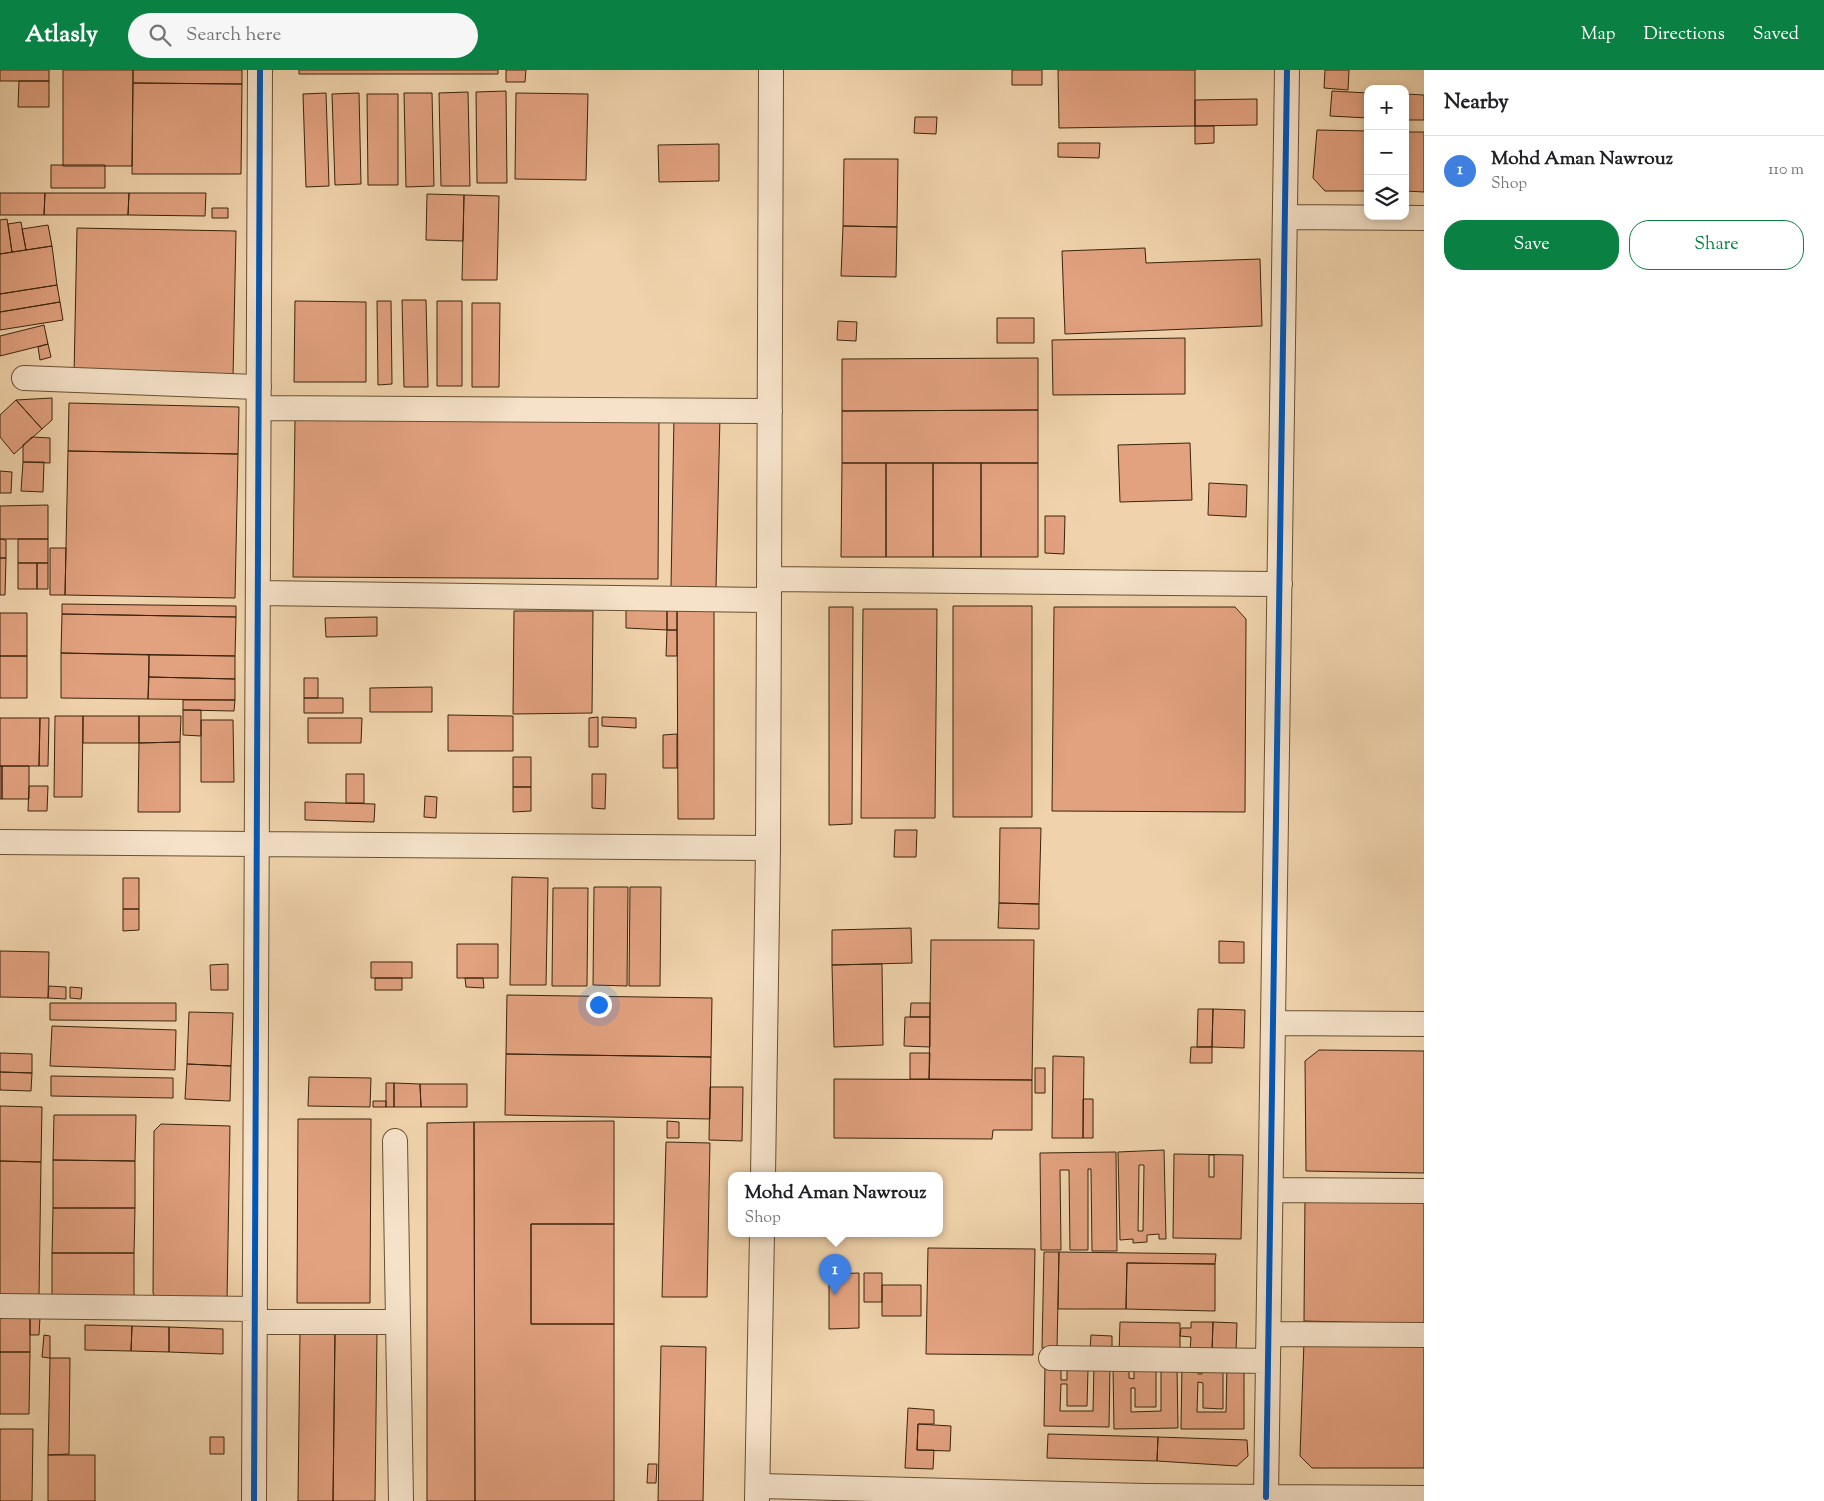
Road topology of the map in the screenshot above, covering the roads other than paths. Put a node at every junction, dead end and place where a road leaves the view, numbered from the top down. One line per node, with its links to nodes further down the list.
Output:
1 (260, 70): 7 (street)
2 (772, 70): 8 (street)
3 (1287, 70): 4 (street)
4 (1285, 217): 5 (street); 9 (street)
5 (1424, 218)
6 (24, 378): 7 (street)
7 (259, 397): 8 (street); 11 (street)
8 (770, 411): 10 (street)
9 (1280, 584): 10 (street); 15 (street)
10 (769, 590): 11 (street); 14 (street)
11 (258, 593): 13 (street)
12 (0, 842): 13 (street)
13 (257, 844): 14 (street); 23 (street)
14 (768, 848): 18 (street)
15 (1273, 1023): 16 (street); 19 (street)
16 (1424, 1024)
17 (395, 1141): 24 (street)
18 (762, 1172)
19 (1271, 1190): 20 (street); 25 (street)
20 (1424, 1191)
21 (762, 1237): 29 (street)
22 (0, 1306): 23 (street)
23 (255, 1316): 24 (street); 33 (street)
24 (398, 1322): 34 (street)
25 (1269, 1334): 26 (street); 28 (street)
26 (1424, 1335)
27 (1050, 1358): 28 (street)
28 (1268, 1362): 30 (street)
29 (758, 1494): 32 (street)
30 (1266, 1497): 31 (street); 32 (street)
31 (1424, 1498)
32 (1145, 1499)
33 (254, 1501)
34 (400, 1501)

